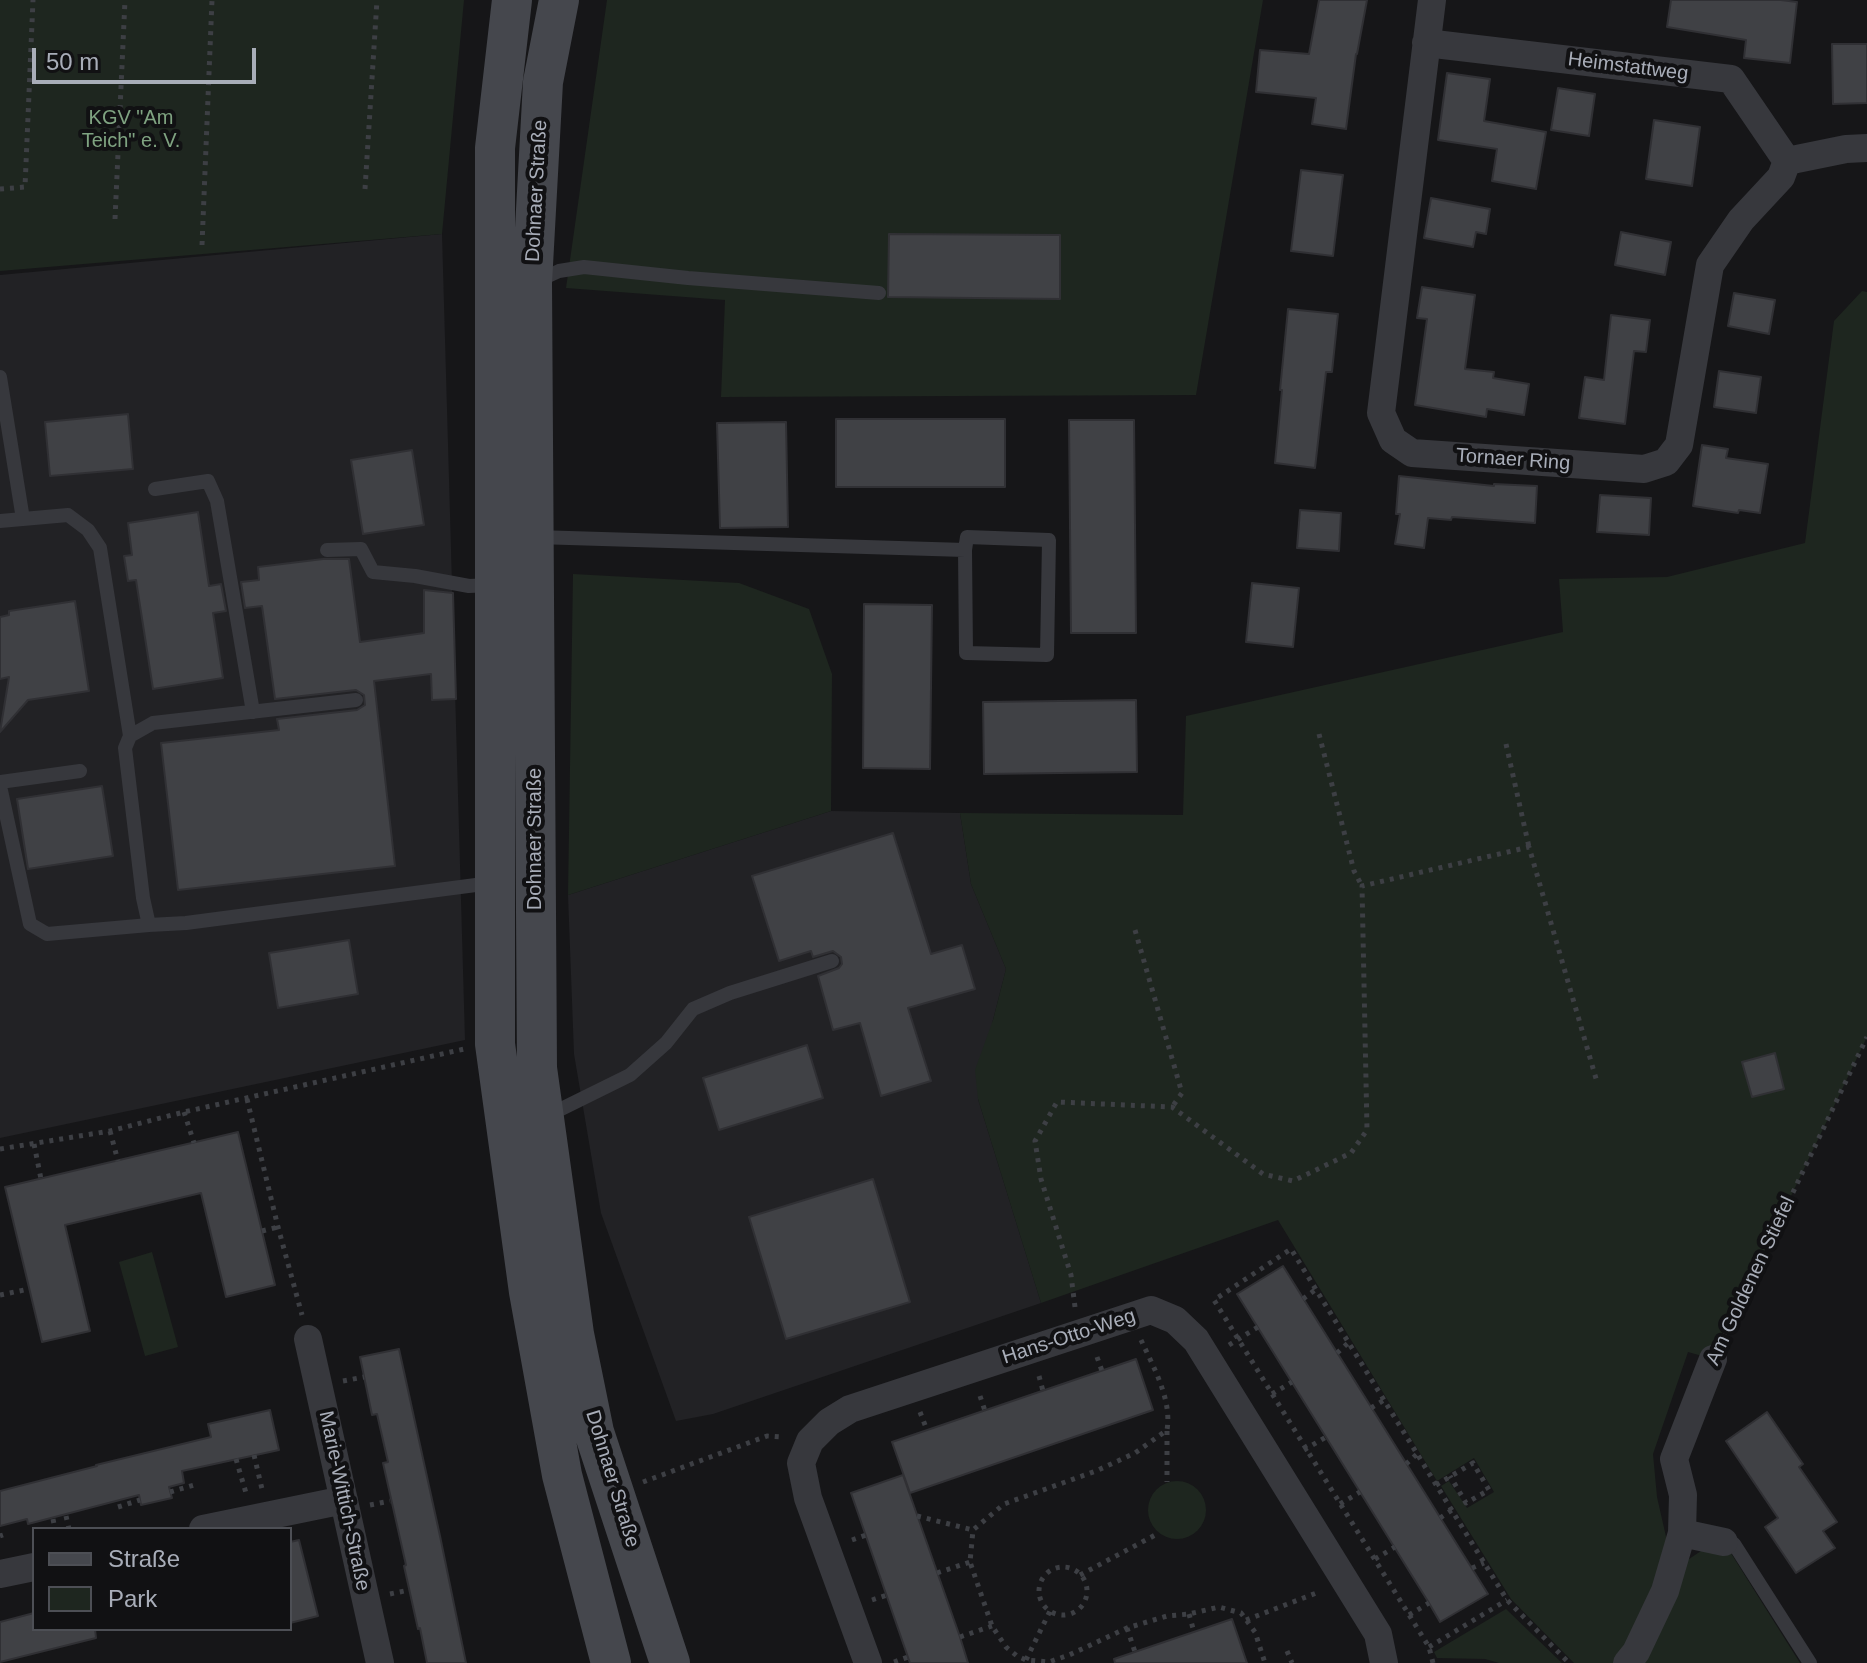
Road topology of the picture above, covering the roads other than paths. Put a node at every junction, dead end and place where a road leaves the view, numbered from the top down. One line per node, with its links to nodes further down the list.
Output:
1 (512, 0): 16 (main road, Dohnaer Straße)
2 (559, 0): 7 (main road, Dohnaer Straße)
3 (1432, 0): 4 (street, Tornaer Ring)
4 (1426, 43): 6 (street, Heimstattweg); 6 (street, Tornaer Ring)
5 (1867, 148): 6 (street)
6 (1787, 161)
7 (532, 283): 8 (lane); 13 (main road, Dohnaer Straße)
8 (879, 293)
9 (0, 377): 11 (lane)
10 (155, 489): 18 (lane)
11 (23, 519): 12 (lane); 19 (lane)
12 (0, 521)
13 (534, 537): 15 (lane); 25 (main road, Dohnaer Straße)
14 (327, 550): 16 (lane)
15 (965, 550): 15 (lane)
16 (495, 585): 22 (main road, Dohnaer Straße)
17 (356, 700): 18 (lane)
18 (253, 712): 19 (lane)
19 (130, 736): 23 (lane)
20 (80, 771): 21 (lane)
21 (0, 784): 23 (lane)
22 (495, 882): 23 (lane); 35 (main road, Dohnaer Straße)
23 (149, 925)
24 (832, 961): 25 (lane)
25 (543, 1118): 36 (main road, Dohnaer Straße)
26 (308, 1339): 28 (street, Marie-Wittich-Straße)
27 (1713, 1359): 30 (street, Am Goldenen Stiefel)
28 (356, 1503): 29 (street); 34 (street, Marie-Wittich-Straße)
29 (215, 1527)
30 (1682, 1533): 31 (street); 39 (street, Am Goldenen Stiefel)
31 (1724, 1542): 40 (lane)
32 (32, 1567): 33 (street)
33 (0, 1574)
34 (380, 1663)
35 (611, 1663)
36 (670, 1663)
37 (868, 1663): 38 (street, Hans-Otto-Weg)
38 (1384, 1663)
39 (1627, 1663)
40 (1810, 1663)

